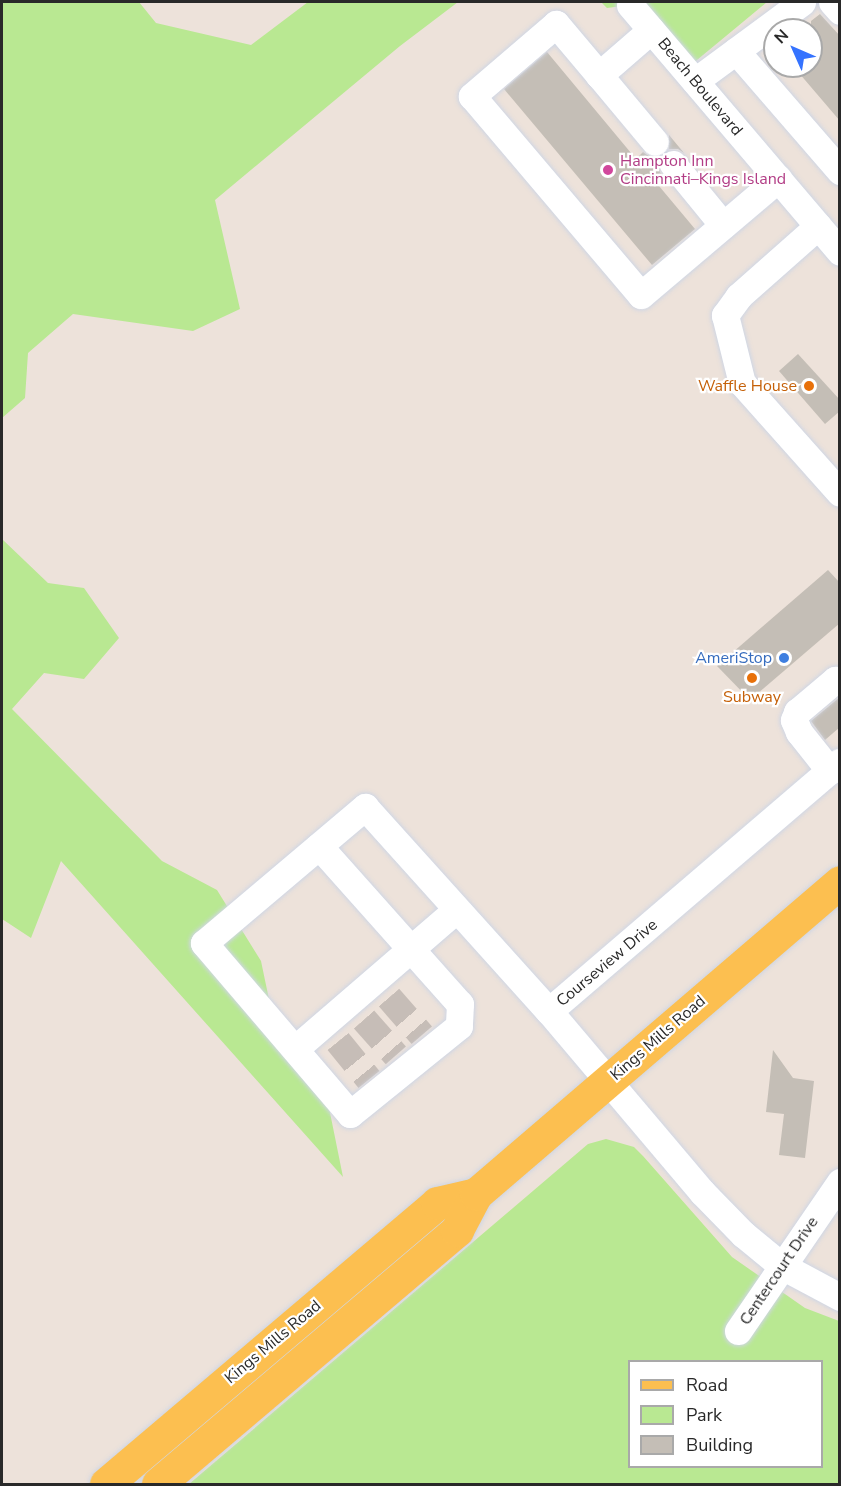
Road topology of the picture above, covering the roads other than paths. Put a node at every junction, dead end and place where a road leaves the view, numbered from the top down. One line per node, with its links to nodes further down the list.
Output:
1 (802, 2): 6 (street)
2 (832, 2): 4 (street)
3 (630, 5): 5 (street, Beach Boulevard)
4 (840, 10)
5 (651, 30): 7 (street); 8 (street, Beach Boulevard)
6 (736, 51): 8 (street); 11 (street)
7 (599, 75): 9 (street); 13 (street)
8 (695, 81): 12 (street, Beach Boulevard)
9 (655, 142)
10 (673, 164): 13 (street)
11 (840, 171)
12 (778, 179): 13 (street); 14 (street, Beach Boulevard)
13 (723, 225)
14 (818, 226): 15 (street, Beach Boulevard); 16 (street)
15 (840, 252)
16 (840, 493)
17 (840, 680): 18 (street)
18 (835, 766): 23 (street, Courseview Drive)
19 (319, 846): 21 (street); 22 (street); 24 (street)
20 (840, 882): 25 (main road, Kings Mills Road)
21 (456, 910): 22 (street); 23 (street)
22 (411, 950): 24 (street); 24 (street)
23 (549, 1011): 25 (street, Courseview Drive)
24 (296, 1048)
25 (607, 1081): 27 (main road, Kings Mills Road); 28 (street, Courseview Drive)
26 (840, 1182): 28 (street, Centercourt Drive)
27 (476, 1194): 31 (main road, Kings Mills Road); 32 (main road, Kings Mills Road)
28 (782, 1266): 29 (street, Courseview Drive); 30 (street, Centercourt Drive)
29 (840, 1297)
30 (738, 1331)
31 (105, 1485)
32 (158, 1485)

